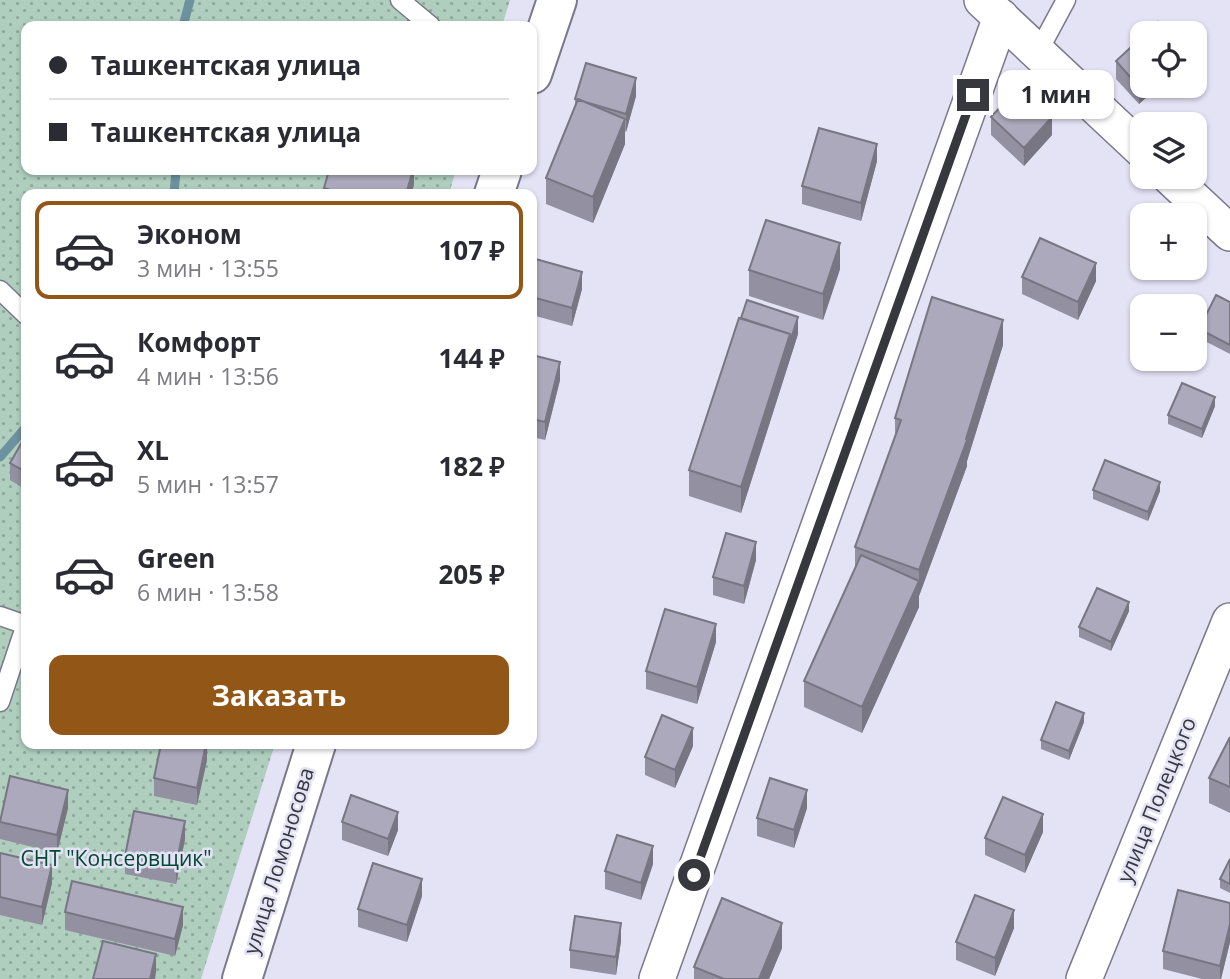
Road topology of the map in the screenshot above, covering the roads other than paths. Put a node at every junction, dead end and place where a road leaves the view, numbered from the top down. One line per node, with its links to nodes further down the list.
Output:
1 (400, 0): 5 (lane)
2 (557, 0): 7 (main road)
3 (1066, 0): 6 (lane)
4 (991, 9): 6 (street); 20 (street)
5 (425, 21)
6 (1038, 52): 8 (street)
7 (537, 59)
8 (1130, 139)
9 (1183, 189): 10 (street)
10 (1230, 233)
11 (0, 290): 12 (lane)
12 (21, 310)
13 (0, 616): 15 (lane)
14 (1230, 621): 21 (street, улица Полецкого)
15 (21, 622)
16 (21, 639): 17 (lane)
17 (0, 702)
18 (314, 749): 19 (main road, улица Ломоносова)
19 (242, 979)
20 (657, 979)
21 (1084, 979)

